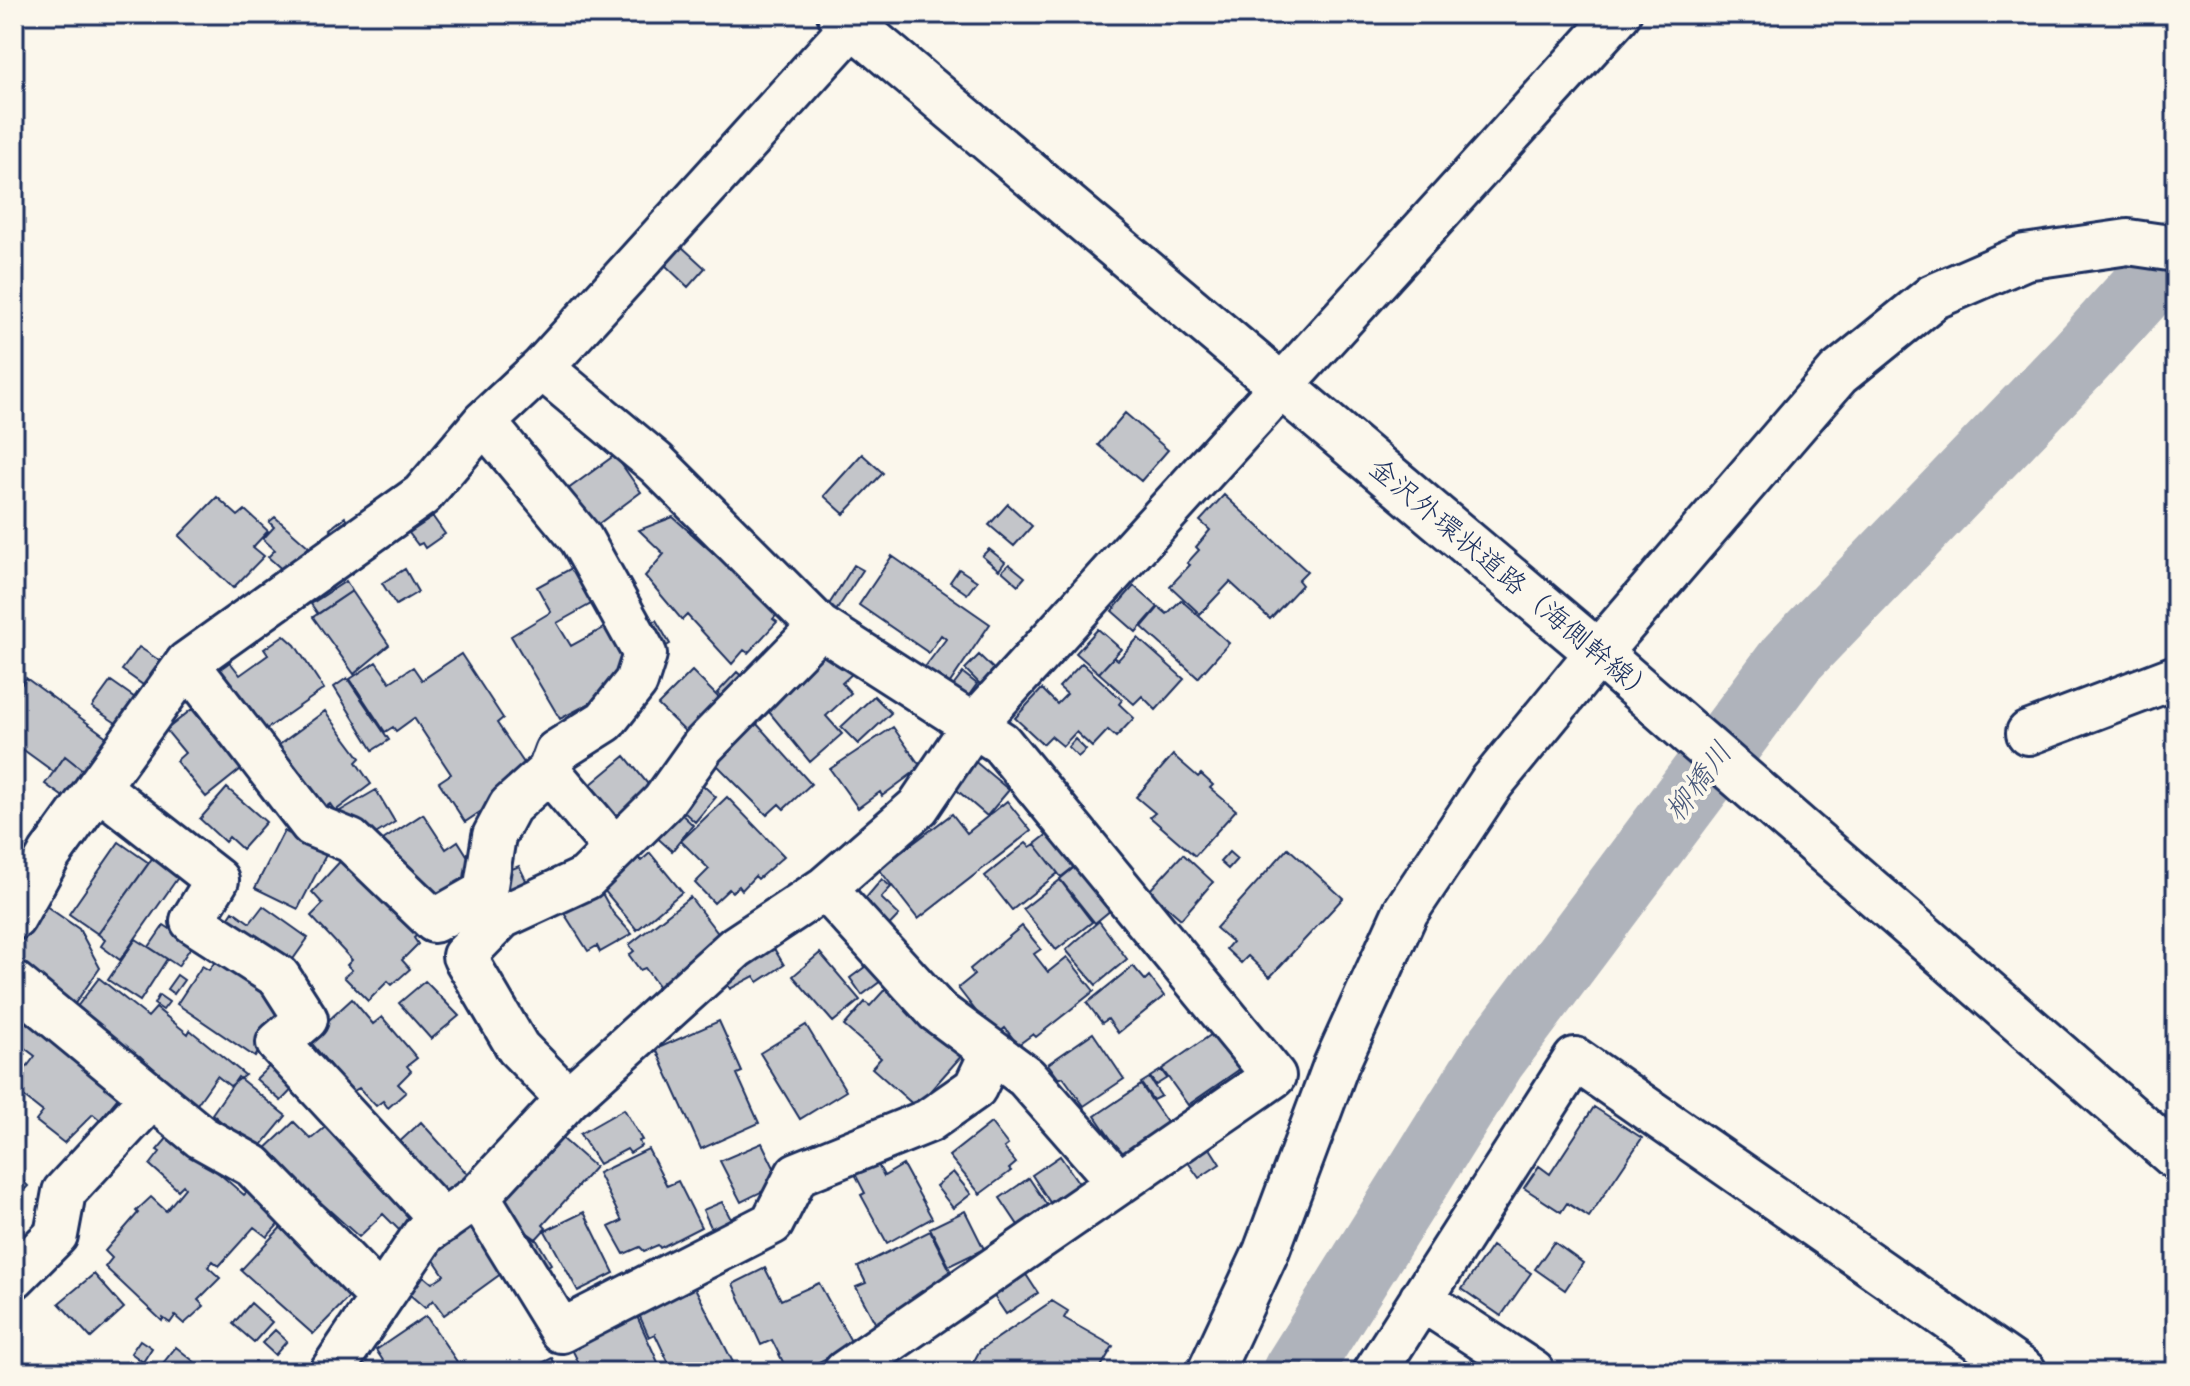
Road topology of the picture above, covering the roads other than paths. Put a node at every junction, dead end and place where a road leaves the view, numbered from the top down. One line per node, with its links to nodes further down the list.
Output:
1 (1619, 14): 5 (street)
2 (852, 18): 4 (street); 5 (street, 金沢外環状道路（海側幹線）)
3 (2176, 249): 8 (street)
4 (542, 368): 6 (street); 7 (street)
5 (1282, 386): 8 (street, 金沢外環状道路（海側幹線）); 11 (street)
6 (484, 422): 9 (street); 13 (street)
7 (820, 627): 11 (street); 15 (street)
8 (1598, 653): 25 (street, 金沢外環状道路（海側幹線）); 34 (street)
9 (187, 663): 14 (street); 19 (street)
10 (2176, 677): 12 (street)
11 (972, 727): 16 (street); 26 (street)
12 (2028, 733)
13 (549, 771): 15 (street); 17 (street)
14 (98, 787): 18 (street); 28 (street)
15 (615, 849): 17 (street)
16 (825, 888): 22 (street); 24 (street)
17 (493, 905): 19 (street); 20 (street)
18 (14, 918)
19 (434, 921): 20 (street)
20 (464, 956): 24 (street)
21 (14, 983): 23 (street)
22 (992, 1052): 26 (street); 27 (street)
23 (152, 1097): 29 (street); 30 (street)
24 (568, 1099): 27 (street)
25 (2176, 1157)
26 (1119, 1183): 33 (street)
27 (478, 1196): 28 (street)
28 (443, 1221): 30 (street)
29 (14, 1277)
30 (381, 1298): 32 (street)
31 (1421, 1299): 35 (street); 36 (street); 37 (street)
32 (331, 1372)
33 (845, 1372)
34 (1210, 1372)
35 (1375, 1372)
36 (1533, 1372)
37 (2025, 1372)

